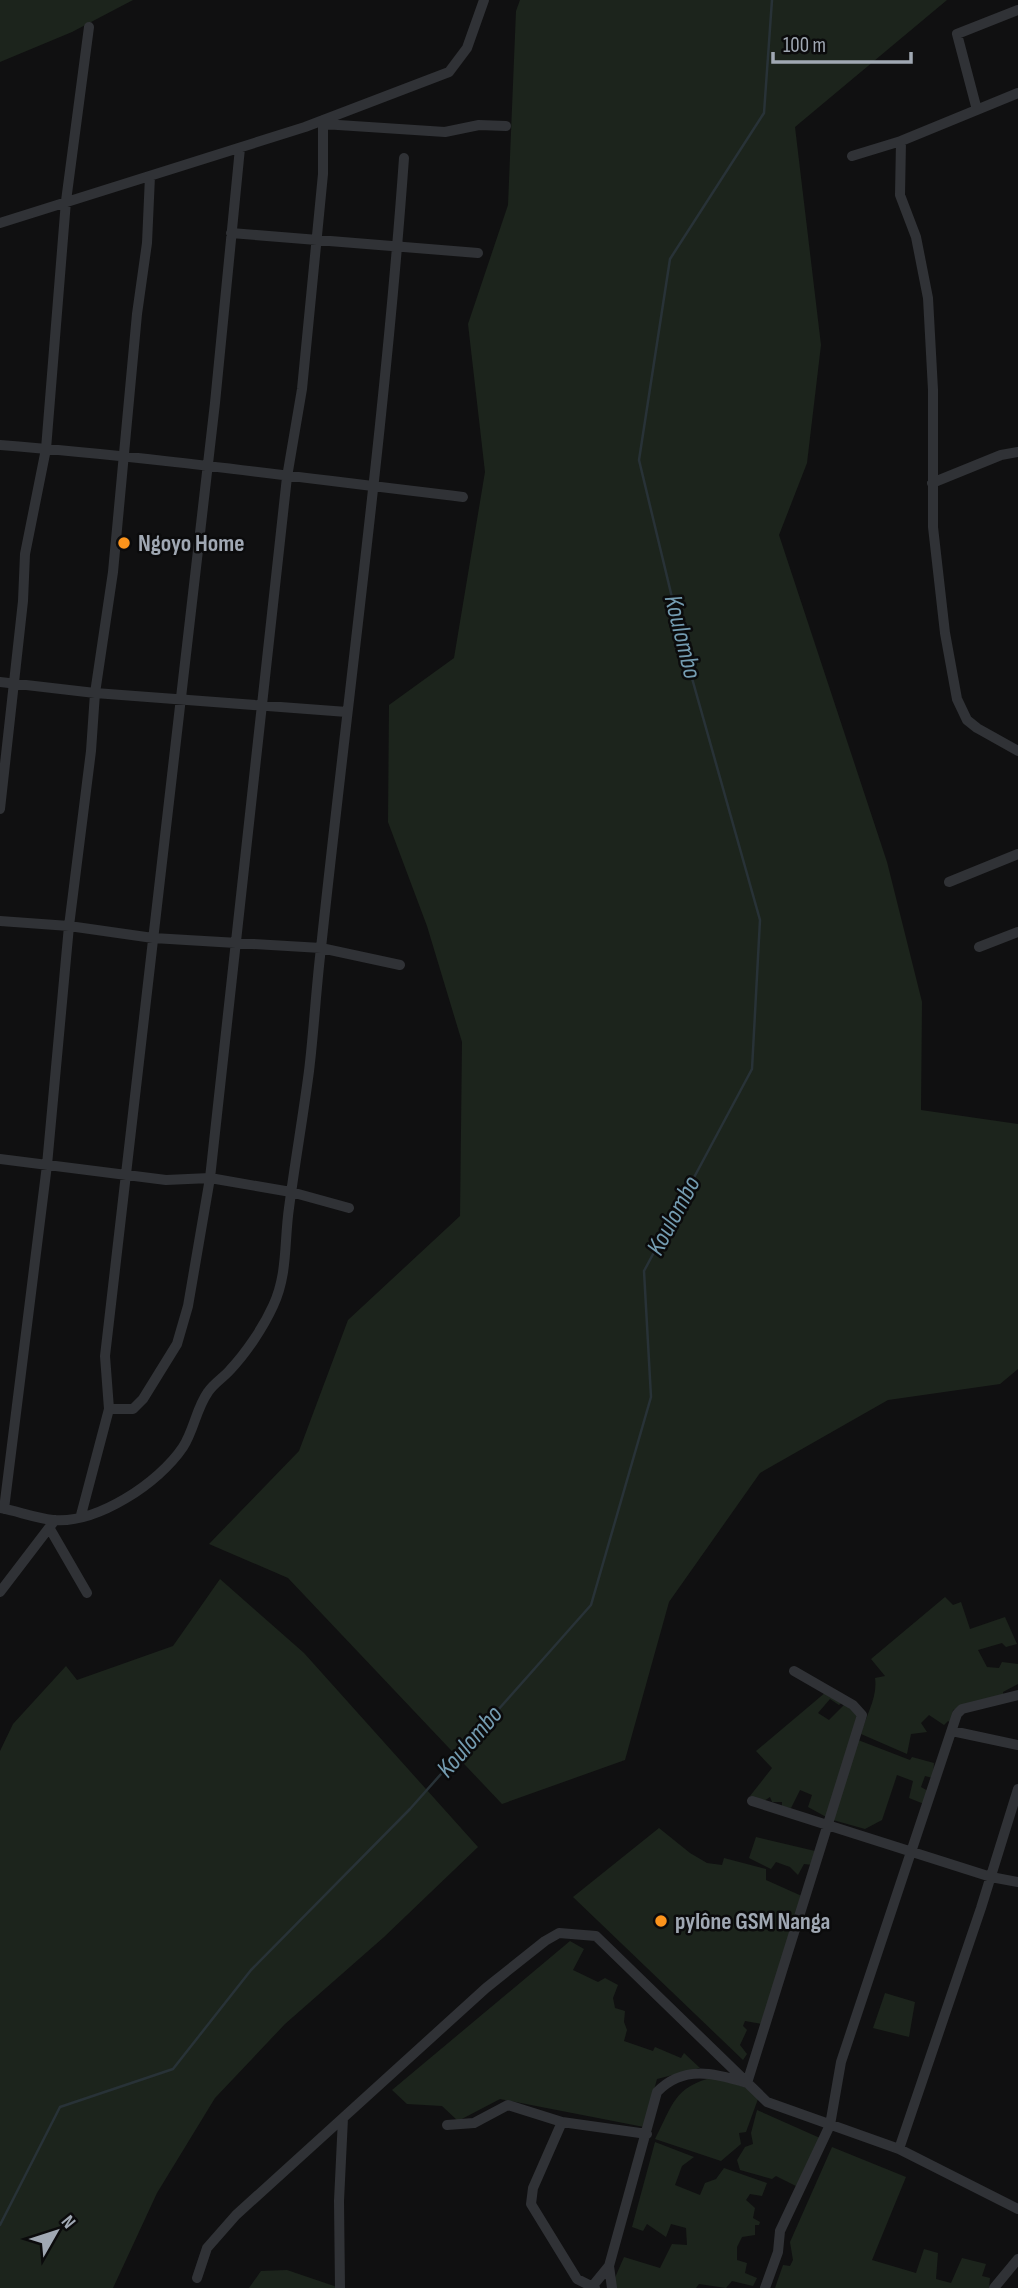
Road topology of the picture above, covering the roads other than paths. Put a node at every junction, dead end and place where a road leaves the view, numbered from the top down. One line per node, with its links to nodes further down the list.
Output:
1 (484, 0): 6 (street)
2 (1018, 10): 5 (street)
3 (89, 27): 13 (street)
4 (1018, 93): 5 (street)
5 (977, 110): 8 (street)
6 (323, 122): 7 (street); 9 (street); 16 (street)
7 (506, 125)
8 (901, 141): 10 (street); 25 (street)
9 (240, 148): 12 (street); 15 (street)
10 (852, 156)
11 (404, 159): 17 (street)
12 (150, 176): 13 (street); 22 (street)
13 (66, 201): 14 (street); 20 (street)
14 (0, 223)
15 (230, 233): 16 (street); 23 (street)
16 (316, 242): 17 (street); 24 (street)
17 (398, 247): 18 (street); 26 (street)
18 (478, 253)
19 (0, 445): 20 (street)
20 (46, 449): 22 (street); 29 (street)
21 (1018, 452): 25 (street)
22 (125, 454): 23 (street); 30 (street)
23 (206, 468): 24 (street); 31 (street)
24 (287, 477): 26 (street); 32 (street)
25 (932, 483): 34 (street)
26 (373, 487): 27 (street); 33 (street)
27 (463, 497)
28 (0, 682): 29 (street)
29 (13, 683): 30 (street); 35 (street)
30 (94, 693): 31 (street); 39 (street)
31 (179, 699): 32 (street); 41 (street)
32 (263, 706): 33 (street); 42 (street)
33 (346, 712): 44 (street)
34 (1018, 751)
35 (0, 809)
36 (1018, 854): 37 (street)
37 (948, 881)
38 (0, 921): 39 (street)
39 (68, 926): 41 (street); 47 (street)
40 (1018, 932): 43 (street)
41 (153, 938): 42 (street); 48 (street)
42 (234, 944): 44 (street); 49 (street)
43 (979, 947)
44 (321, 948): 45 (street); 50 (street)
45 (400, 965)
46 (0, 1159): 47 (street)
47 (47, 1165): 48 (street); 53 (street)
48 (126, 1175): 49 (street); 52 (street)
49 (210, 1178): 50 (street); 52 (street)
50 (291, 1192): 51 (street); 54 (street)
51 (349, 1208)
52 (109, 1409): 54 (street)
53 (2, 1508): 55 (street)
54 (81, 1515): 55 (street)
55 (53, 1524): 56 (street); 57 (street)
56 (0, 1592)
57 (87, 1593)
58 (794, 1671): 64 (street)
59 (1018, 1695): 60 (street)
60 (952, 1731): 61 (street); 65 (street)
61 (1018, 1745)
62 (1018, 1789): 66 (street)
63 (752, 1801): 64 (street)
64 (827, 1825): 65 (street); 68 (street)
65 (911, 1850): 66 (street); 72 (street)
66 (991, 1877): 67 (street); 74 (street)
67 (1018, 1882)
68 (747, 2083): 69 (street); 72 (street); 73 (street)
69 (343, 2118): 78 (street); 79 (street)
70 (562, 2122): 71 (street); 73 (street); 80 (street)
71 (447, 2124)
72 (831, 2125): 74 (street); 82 (street)
73 (647, 2134): 77 (street)
74 (899, 2149): 75 (street)
75 (1018, 2209)
76 (1018, 2259): 83 (street)
77 (609, 2266): 80 (street); 81 (street)
78 (197, 2278)
79 (340, 2288)
80 (593, 2288)
81 (612, 2288)
82 (765, 2288)
83 (994, 2288)

